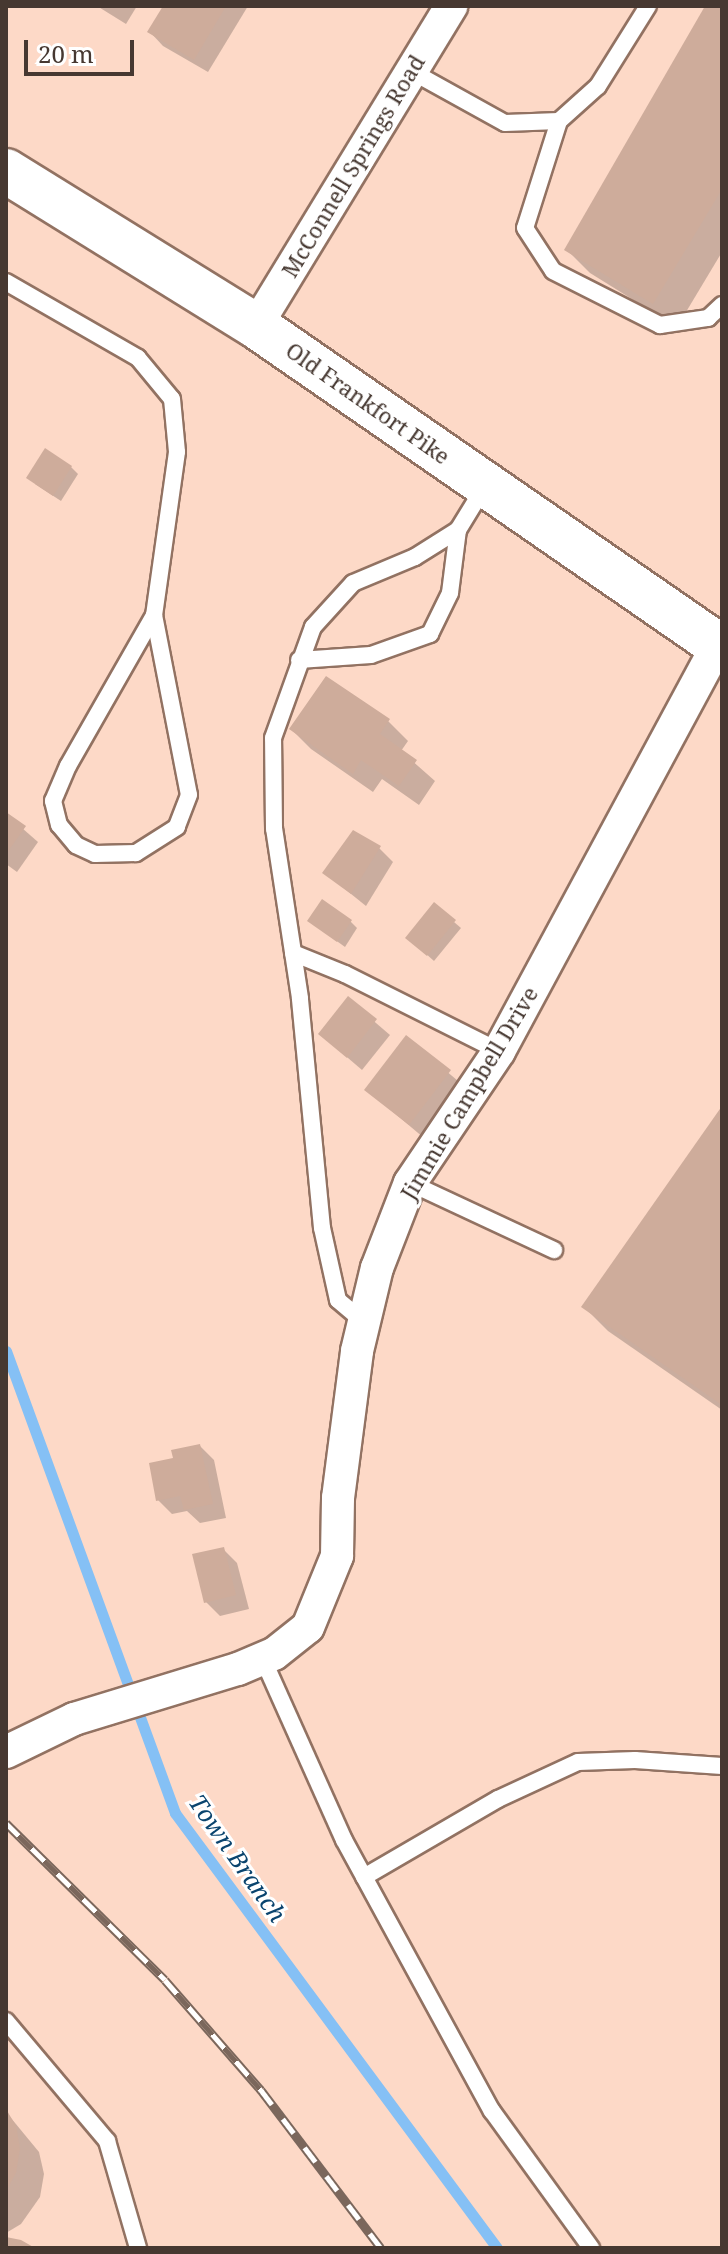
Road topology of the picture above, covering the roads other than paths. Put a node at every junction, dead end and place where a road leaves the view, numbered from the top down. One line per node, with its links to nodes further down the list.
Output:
1 (451, 6): 3 (street, McConnell Springs Road)
2 (648, 6): 4 (lane)
3 (411, 71): 4 (lane); 8 (street, McConnell Springs Road)
4 (559, 121): 7 (lane)
5 (6, 171): 8 (main road, Old Frankfort Pike)
6 (6, 282): 11 (lane)
7 (722, 305)
8 (256, 326): 9 (main road, Old Frankfort Pike)
9 (485, 484): 10 (lane); 12 (main road, Old Frankfort Pike)
10 (458, 530): 13 (lane); 13 (lane)
11 (154, 615): 11 (lane)
12 (720, 646): 15 (street, Jimmie Campbell Drive)
13 (299, 660): 14 (lane)
14 (293, 953): 15 (lane); 18 (lane)
15 (499, 1051): 16 (street, Jimmie Campbell Drive)
16 (410, 1183): 17 (lane); 18 (street, Jimmie Campbell Drive)
17 (554, 1250)
18 (364, 1322): 19 (street, Jimmie Campbell Drive)
19 (263, 1659): 20 (street, Jimmie Campbell Drive); 22 (lane)
20 (6, 1752)
21 (722, 1766): 22 (lane)
22 (364, 1877): 25 (lane)
23 (6, 2021): 24 (lane)
24 (138, 2248)
25 (591, 2248)

